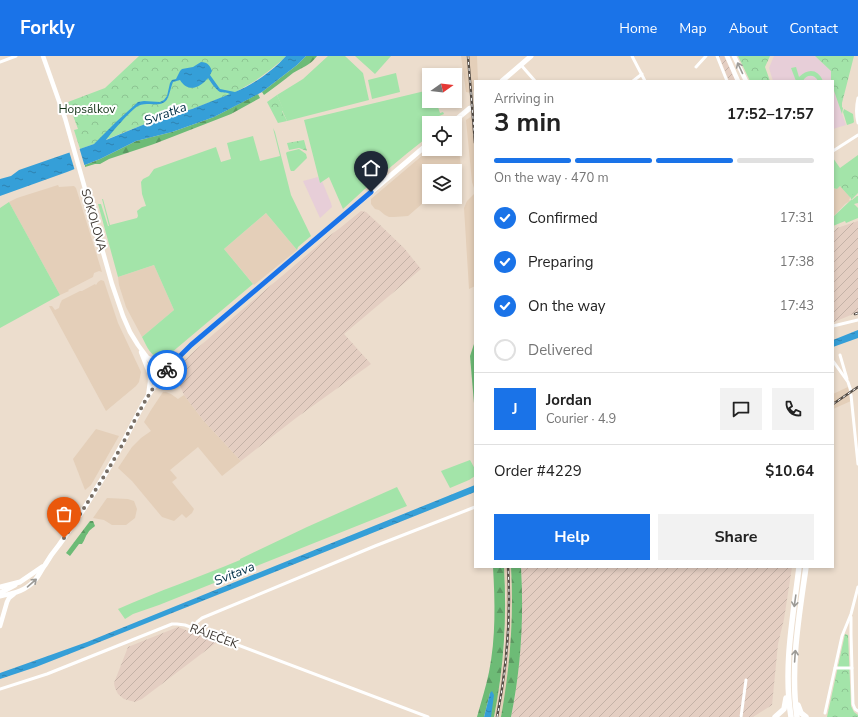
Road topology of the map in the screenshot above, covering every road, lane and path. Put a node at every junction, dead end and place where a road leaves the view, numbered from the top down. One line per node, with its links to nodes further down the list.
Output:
1 (16, 56): 9 (street)
2 (43, 56): 29 (street, SOKOLOVA)
3 (531, 56): 10 (main road)
4 (632, 56): 12 (street)
5 (706, 56): 11 (street)
6 (717, 56): 17 (street)
7 (727, 56): 18 (street)
8 (734, 56): 19 (street, one-way to 8)
9 (0, 62)
10 (521, 65): 13 (main road); 14 (street)
11 (696, 67)
12 (642, 74): 15 (street); 16 (street)
13 (503, 80)
14 (534, 80)
15 (634, 80)
16 (645, 80)
17 (727, 80)
18 (738, 80)
19 (746, 80)
20 (858, 98): 23 (street)
21 (470, 108): 22 (main road)
22 (460, 116)
23 (858, 123)
24 (858, 135): 26 (street)
25 (422, 149): 32 (main road)
26 (834, 150)
27 (858, 320): 28 (street)
28 (834, 326)
29 (138, 345): 31 (street, SOKOLOVA); 38 (street)
30 (840, 355): 35 (street)
31 (148, 358): 32 (street); 34 (street, SOKOLOVA)
32 (177, 359): 34 (main road)
33 (834, 361): 35 (street)
34 (161, 376): 38 (main road)
35 (848, 382): 36 (street)
36 (850, 391)
37 (851, 395): 39 (street)
38 (148, 396): 41 (main road)
39 (858, 464)
40 (474, 507): 52 (street)
41 (44, 566): 44 (main road); 48 (main road, one-way to 41)
42 (800, 568): 56 (highway, one-way to 56)
43 (806, 568): 58 (highway, one-way to 43)
44 (20, 582): 45 (main road); 47 (main road)
45 (0, 587)
46 (858, 587): 50 (street)
47 (0, 593)
48 (14, 594): 49 (main road); 51 (street)
49 (0, 596)
50 (851, 614): 53 (street); 54 (street)
51 (0, 626)
52 (194, 629): 57 (street, RÁJEČEK); 61 (street, RÁJEČEK)
53 (834, 668): 54 (street); 60 (street)
54 (852, 668): 59 (street)
55 (746, 680): 62 (street)
56 (788, 684): 63 (highway); 64 (highway)
57 (0, 689)
58 (794, 695): 65 (highway); 66 (highway)
59 (858, 711)
60 (825, 714)
61 (428, 717)
62 (741, 717)
63 (775, 717)
64 (790, 717)
65 (797, 717)
66 (806, 717)

